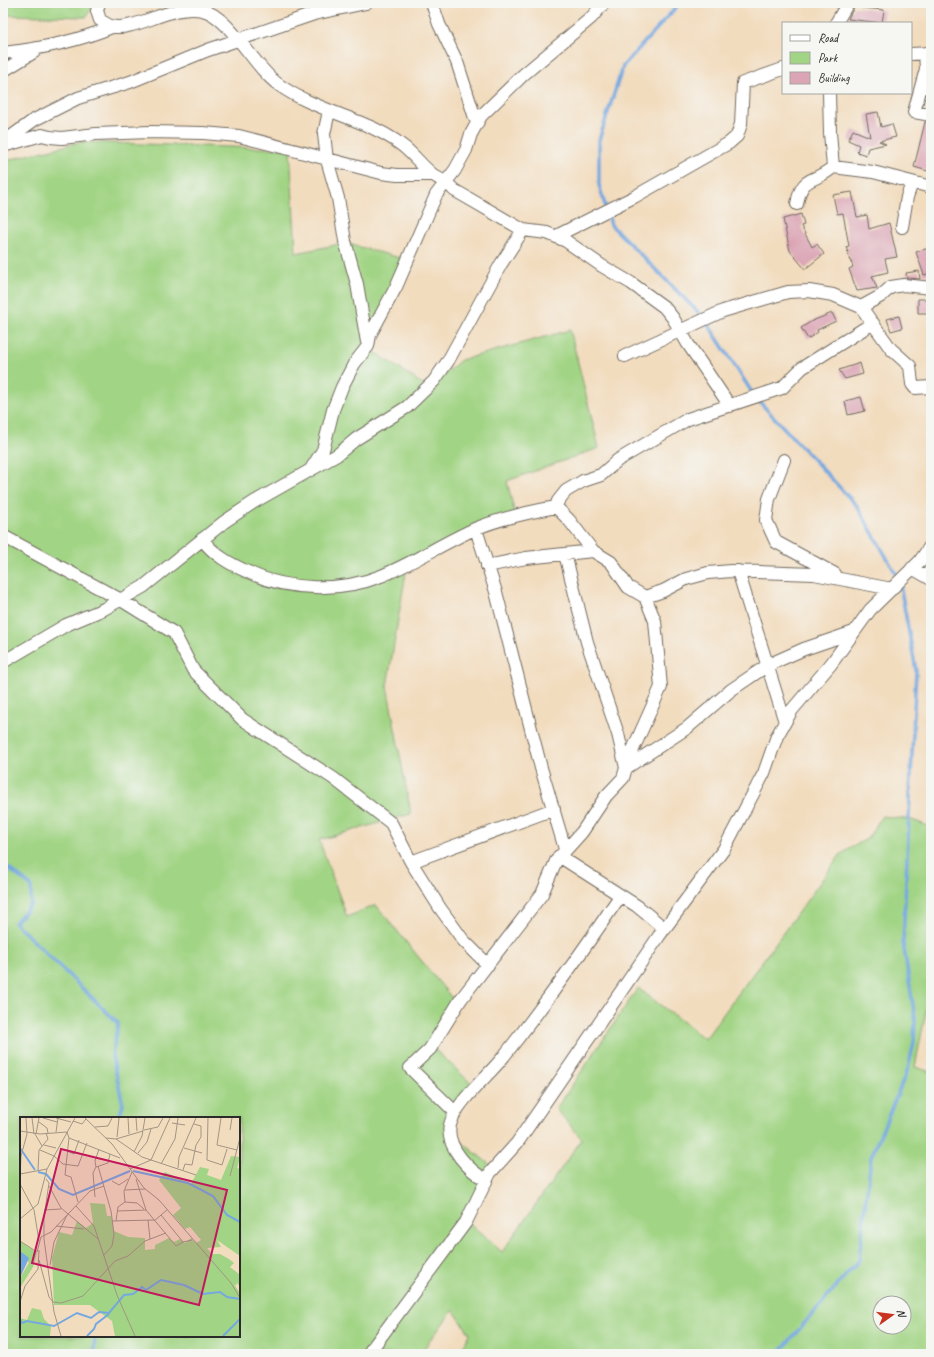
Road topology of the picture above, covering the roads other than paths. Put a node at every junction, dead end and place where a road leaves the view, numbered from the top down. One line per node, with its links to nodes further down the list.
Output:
1 (99, 3): 8 (street)
2 (366, 3): 9 (street)
3 (432, 3): 19 (street)
4 (604, 3): 19 (street)
5 (848, 3): 7 (street)
6 (191, 5): 8 (street); 9 (street)
7 (837, 22)
8 (112, 26): 10 (street)
9 (238, 40): 17 (street); 20 (street)
10 (42, 47): 11 (street); 15 (street)
11 (3, 53)
12 (928, 53): 13 (street); 18 (street)
13 (912, 54)
14 (782, 69): 31 (street)
15 (3, 71)
16 (829, 94): 23 (street)
17 (329, 111): 22 (street); 24 (street)
18 (931, 115)
19 (478, 122): 25 (street)
20 (3, 142)
21 (3, 146): 22 (street)
22 (327, 160): 24 (street); 36 (street)
23 (834, 167): 26 (street); 28 (street)
24 (433, 175): 25 (street)
25 (446, 182): 30 (street); 36 (street)
26 (912, 183): 27 (street); 29 (street)
27 (931, 187)
28 (797, 204)
29 (902, 227)
30 (523, 230): 31 (street); 41 (street)
31 (556, 236): 35 (street)
32 (931, 288): 33 (street)
33 (861, 308): 34 (street); 35 (street)
34 (873, 323): 38 (street); 39 (street)
35 (680, 331): 37 (street); 39 (street)
36 (368, 346): 41 (street)
37 (625, 356)
38 (931, 387)
39 (730, 406): 42 (street)
40 (784, 460): 52 (street)
41 (310, 470): 45 (street)
42 (556, 507): 43 (street); 47 (street)
43 (476, 529): 45 (street); 49 (street)
44 (3, 536): 56 (street)
45 (202, 539): 56 (street)
46 (931, 545): 50 (street)
47 (593, 551): 48 (street); 55 (street)
48 (565, 554): 49 (street); 61 (street)
49 (487, 566): 62 (street)
50 (912, 568): 53 (street); 54 (street)
51 (738, 571): 52 (street); 55 (street); 59 (street)
52 (844, 579): 54 (street)
53 (931, 579)
54 (892, 589): 57 (street)
55 (645, 597): 61 (street)
56 (121, 600): 58 (street); 64 (street)
57 (854, 632): 59 (street); 60 (street)
58 (3, 662)
59 (768, 665): 60 (street); 61 (street)
60 (785, 722): 66 (street)
61 (626, 767): 63 (street)
62 (554, 809): 63 (street); 64 (street)
63 (562, 853): 65 (street); 67 (street)
64 (411, 862): 67 (street)
65 (620, 896): 66 (street); 68 (street)
66 (665, 929): 69 (street)
67 (488, 965): 68 (street)
68 (455, 1112): 69 (street)
69 (486, 1180): 70 (street)
70 (368, 1354)

